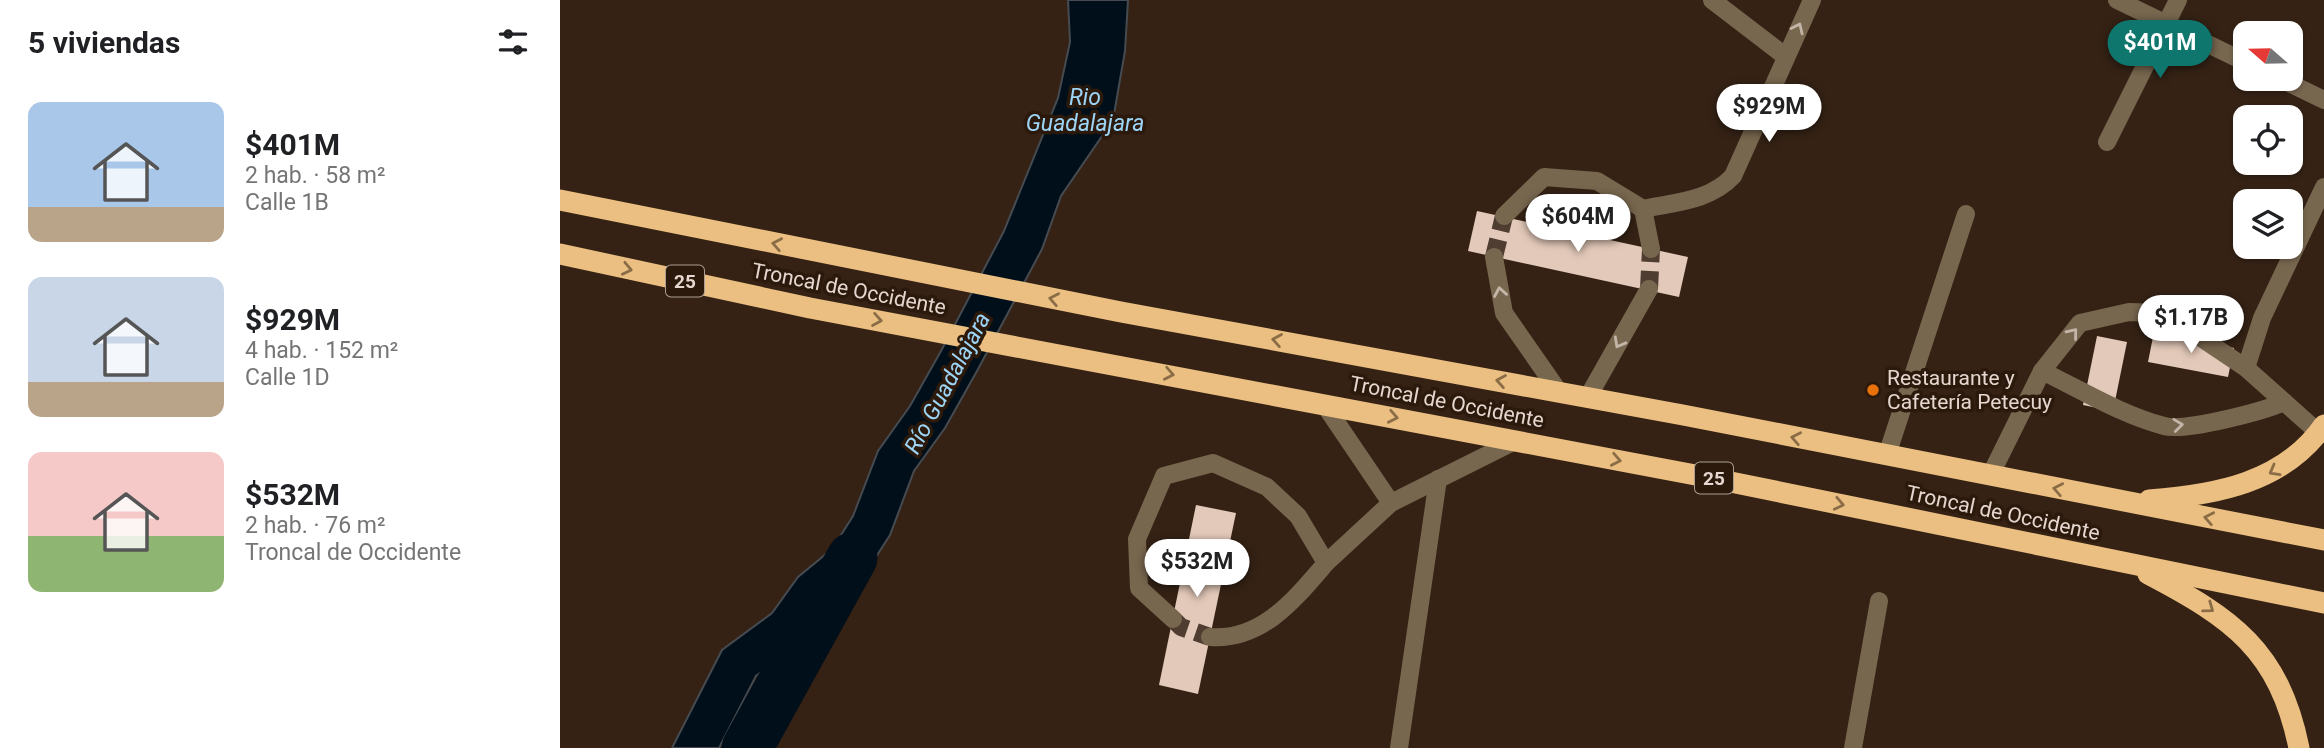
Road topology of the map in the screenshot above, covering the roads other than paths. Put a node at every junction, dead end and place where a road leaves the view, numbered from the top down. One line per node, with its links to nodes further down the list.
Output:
1 (1712, 0): 6 (street)
2 (1812, 0): 6 (street, one-way to 2)
3 (2117, 0): 5 (street)
4 (2178, 0): 5 (street)
5 (2166, 23): 7 (street); 10 (street)
6 (1785, 56): 13 (street)
7 (2233, 56)
8 (2303, 90): 9 (street)
9 (2324, 100)
10 (2107, 142)
11 (2324, 187): 20 (street)
12 (560, 200): 22 (highway, Troncal de Occidente, one-way to 12)
13 (1643, 209): 15 (street); 16 (street)
14 (1966, 214): 28 (street)
15 (1504, 216)
16 (1651, 249)
17 (560, 254): 25 (highway, Troncal de Occidente / 25, one-way to 25)
18 (1494, 257): 22 (street, one-way to 18)
19 (1649, 289): 23 (street, one-way to 23)
20 (2246, 368): 21 (street, one-way to 20); 24 (street)
21 (2042, 371): 24 (street, one-way to 24); 29 (street)
22 (1559, 392): 23 (highway, Troncal de Occidente)
23 (1588, 397): 28 (highway, Troncal de Occidente, one-way to 23)
24 (2284, 402): 26 (street)
25 (1324, 404): 27 (highway, Troncal de Occidente / 25, one-way to 27); 32 (street)
26 (2321, 429): 31 (highway, one-way to 31)
27 (1517, 440): 30 (street); 35 (highway, Troncal de Occidente / 25, one-way to 35)
28 (1887, 455): 29 (highway, Troncal de Occidente)
29 (1990, 476): 31 (highway, Troncal de Occidente, one-way to 29)
30 (1438, 480): 32 (street); 40 (street)
31 (2125, 502): 33 (highway, Troncal de Occidente, one-way to 31)
32 (1391, 503): 34 (street)
33 (2324, 540)
34 (1326, 563): 38 (street); 39 (street)
35 (2128, 563): 37 (highway, Troncal de Occidente / 25); 42 (highway, one-way to 42)
36 (1879, 601): 41 (street)
37 (2324, 603)
38 (1173, 619)
39 (1210, 637)
40 (1399, 748)
41 (1853, 748)
42 (2299, 748)

